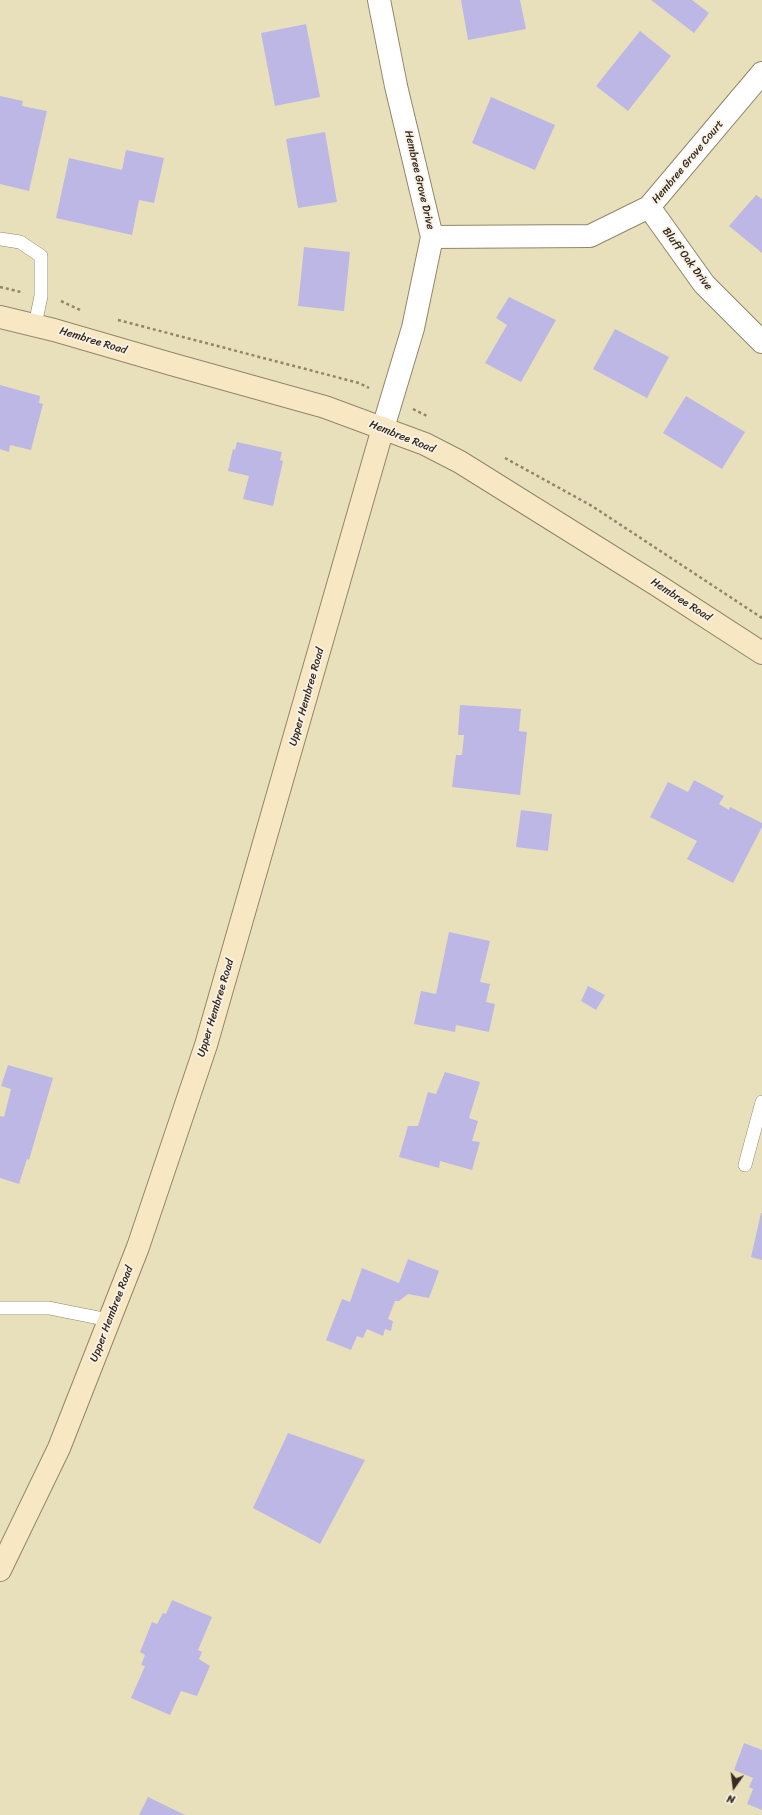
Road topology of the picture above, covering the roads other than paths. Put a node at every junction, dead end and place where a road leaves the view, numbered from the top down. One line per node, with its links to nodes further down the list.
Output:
1 (379, 0): 4 (street, Hembree Grove Drive)
2 (762, 74): 3 (street, Hembree Grove Court)
3 (649, 207): 4 (street, Hembree Grove Court); 8 (street, Bluff Oak Drive)
4 (432, 237): 9 (street, Hembree Grove Drive)
5 (0, 239): 7 (lane)
6 (0, 318): 7 (street, Hembree Road)
7 (35, 325): 9 (street, Hembree Road)
8 (762, 342)
9 (383, 428): 10 (street, Hembree Road); 14 (street, Upper Hembree Road)
10 (762, 652)
11 (762, 1102): 12 (lane)
12 (745, 1165)
13 (0, 1308): 14 (lane)
14 (109, 1320): 15 (street, Upper Hembree Road)
15 (0, 1570)

